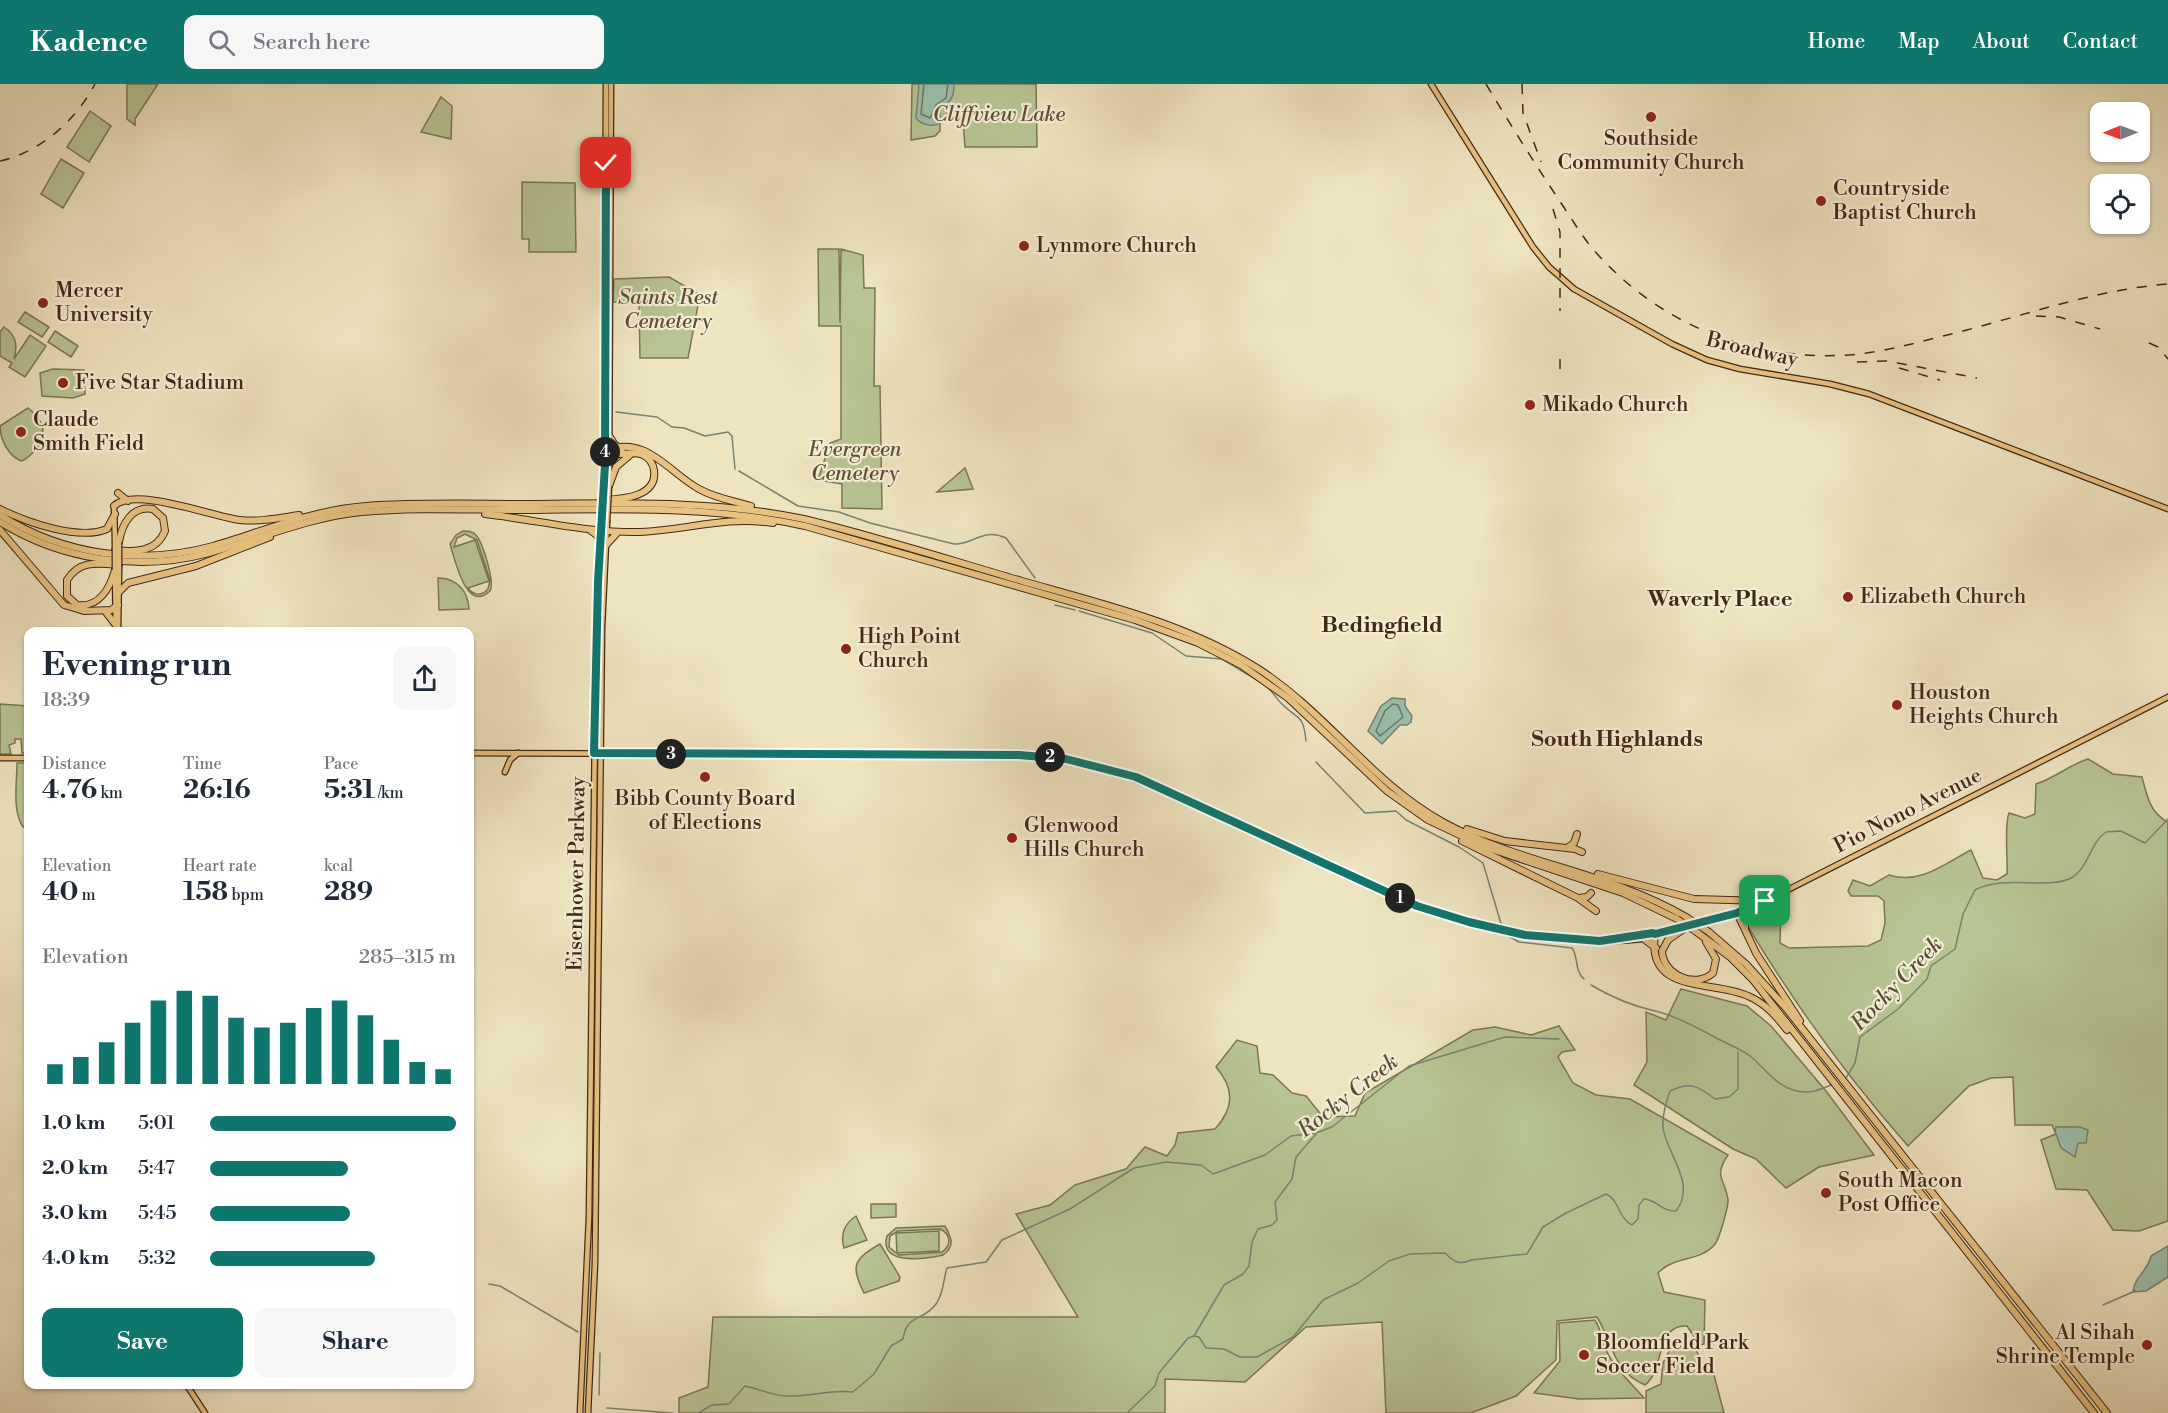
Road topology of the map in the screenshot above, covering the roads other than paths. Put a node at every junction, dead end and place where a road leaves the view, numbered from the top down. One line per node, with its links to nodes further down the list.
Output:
1 (606, 84): 6 (main road, Eisenhower Parkway)
2 (611, 84): 4 (main road, Eisenhower Parkway)
3 (1431, 84): 15 (main road, Broadway)
4 (610, 437): 5 (highway); 6 (main road, Eisenhower Parkway)
5 (623, 449): 6 (highway); 20 (highway)
6 (608, 452): 7 (highway); 8 (main road, Eisenhower Parkway)
7 (632, 454): 8 (highway); 11 (highway)
8 (607, 487): 27 (main road, Eisenhower Parkway, bridge)
9 (118, 493): 10 (highway)
10 (129, 502): 12 (highway); 18 (highway)
11 (560, 504): 14 (highway); 20 (highway)
12 (114, 506): 19 (main road)
13 (0, 509): 19 (highway)
14 (366, 509): 16 (highway); 17 (highway)
15 (2168, 509)
16 (461, 510): 24 (highway); 26 (highway)
17 (348, 511): 18 (highway); 22 (highway)
18 (321, 513): 31 (highway)
19 (115, 514): 29 (main road)
20 (781, 514): 35 (highway)
21 (0, 515): 31 (highway)
22 (310, 521): 32 (highway); 34 (highway)
23 (0, 522): 32 (highway)
24 (821, 529): 28 (highway); 35 (highway)
25 (0, 530): 38 (highway)
26 (590, 530): 27 (highway); 30 (highway)
27 (604, 531): 28 (highway); 30 (main road, Eisenhower Parkway)
28 (619, 532): 30 (highway)
29 (117, 542): 31 (highway); 33 (main road, bridge)
30 (603, 545): 45 (main road, Eisenhower Parkway); 46 (main road, Eisenhower Parkway)
31 (69, 546)
32 (163, 561): 33 (highway)
33 (117, 571): 34 (main road); 37 (main road)
34 (118, 593): 37 (main road)
35 (1065, 597): 36 (highway)
36 (1088, 603): 50 (highway); 51 (highway)
37 (117, 606): 38 (highway); 39 (main road); 41 (main road)
38 (105, 610): 39 (highway)
39 (115, 624): 40 (main road)
40 (116, 627)
41 (117, 627)
42 (2168, 697): 59 (main road, Pio Nono Avenue)
43 (474, 753): 44 (main road, Pio Nono Avenue)
44 (518, 753): 45 (main road, Pio Nono Avenue); 49 (main road)
45 (594, 753): 46 (main road, Pio Nono Avenue); 75 (main road, Eisenhower Parkway)
46 (601, 753): 69 (main road, Pio Nono Avenue); 76 (main road, Eisenhower Parkway)
47 (0, 758): 48 (main road)
48 (24, 758)
49 (505, 772)
50 (1408, 799): 53 (highway); 55 (highway)
51 (1444, 829): 55 (highway); 58 (highway)
52 (1577, 834): 53 (highway)
53 (1566, 848): 54 (highway)
54 (1582, 852)
55 (1575, 871): 56 (highway); 56 (highway)
56 (1598, 879): 59 (highway); 65 (highway, bridge); 67 (highway, bridge)
57 (1591, 893): 58 (highway)
58 (1578, 898): 61 (highway)
59 (1765, 901): 60 (main road, Pio Nono Avenue)
60 (1754, 907): 62 (main road, Pio Nono Avenue); 64 (highway)
61 (1596, 911)
62 (1737, 913): 63 (main road, Pio Nono Avenue); 64 (highway)
63 (1685, 928): 65 (highway); 66 (main road, Pio Nono Avenue)
64 (1745, 929): 71 (highway)
65 (1698, 933): 67 (highway)
66 (1655, 934): 68 (main road, Pio Nono Avenue); 69 (main road, Pio Nono Avenue); 70 (highway)
67 (1707, 935): 71 (highway); 72 (highway)
68 (1644, 939): 69 (main road, Pio Nono Avenue); 70 (highway)
69 (1602, 941)
70 (1656, 948): 72 (highway)
71 (1815, 1044): 78 (highway)
72 (1814, 1059): 77 (highway)
73 (189, 1389): 74 (main road)
74 (205, 1413)
75 (580, 1413)
76 (588, 1413)
77 (2094, 1413)
78 (2108, 1413)

